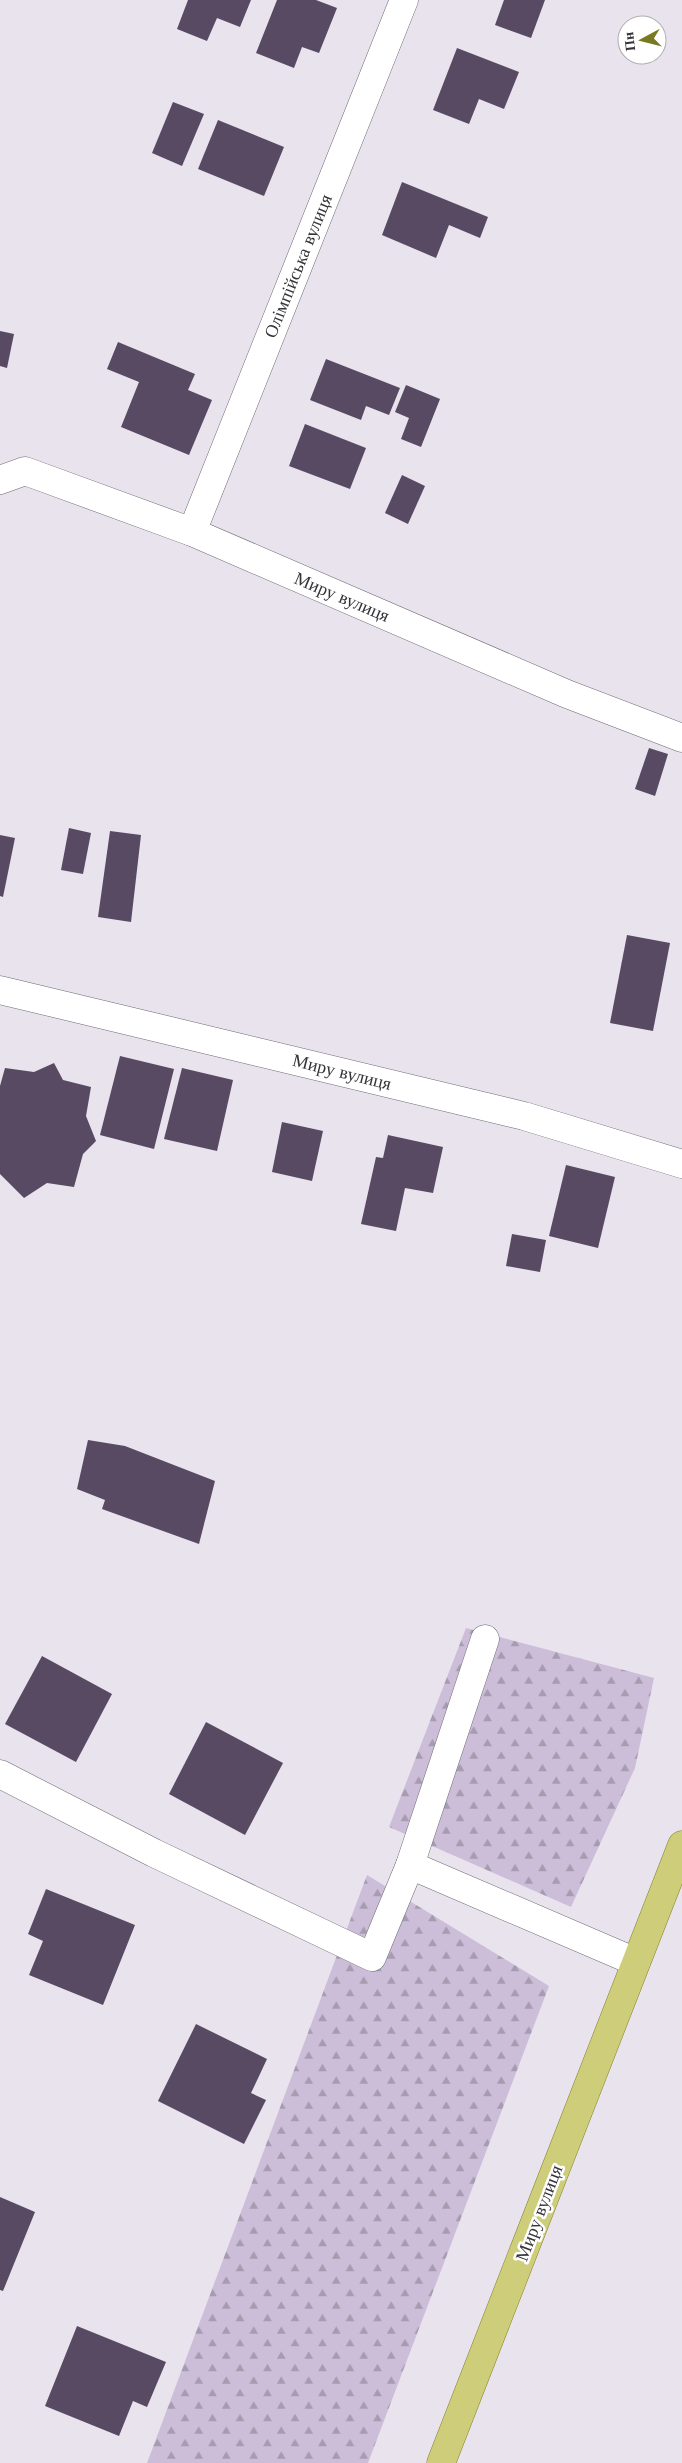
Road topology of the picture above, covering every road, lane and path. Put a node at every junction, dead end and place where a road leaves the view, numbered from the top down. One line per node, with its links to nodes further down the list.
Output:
1 (404, 0): 3 (street, Олімпійська вулиця)
2 (0, 480): 3 (street, Миру вулиця)
3 (192, 532): 4 (street, Миру вулиця)
4 (682, 738)
5 (0, 990): 6 (street, Миру вулиця)
6 (682, 1164)
7 (485, 1640): 10 (street)
8 (0, 1774): 10 (street)
9 (682, 1845): 11 (main road, Миру вулиця)
10 (410, 1865): 11 (street)
11 (636, 1962): 12 (main road, Миру вулиця)
12 (441, 2463)

